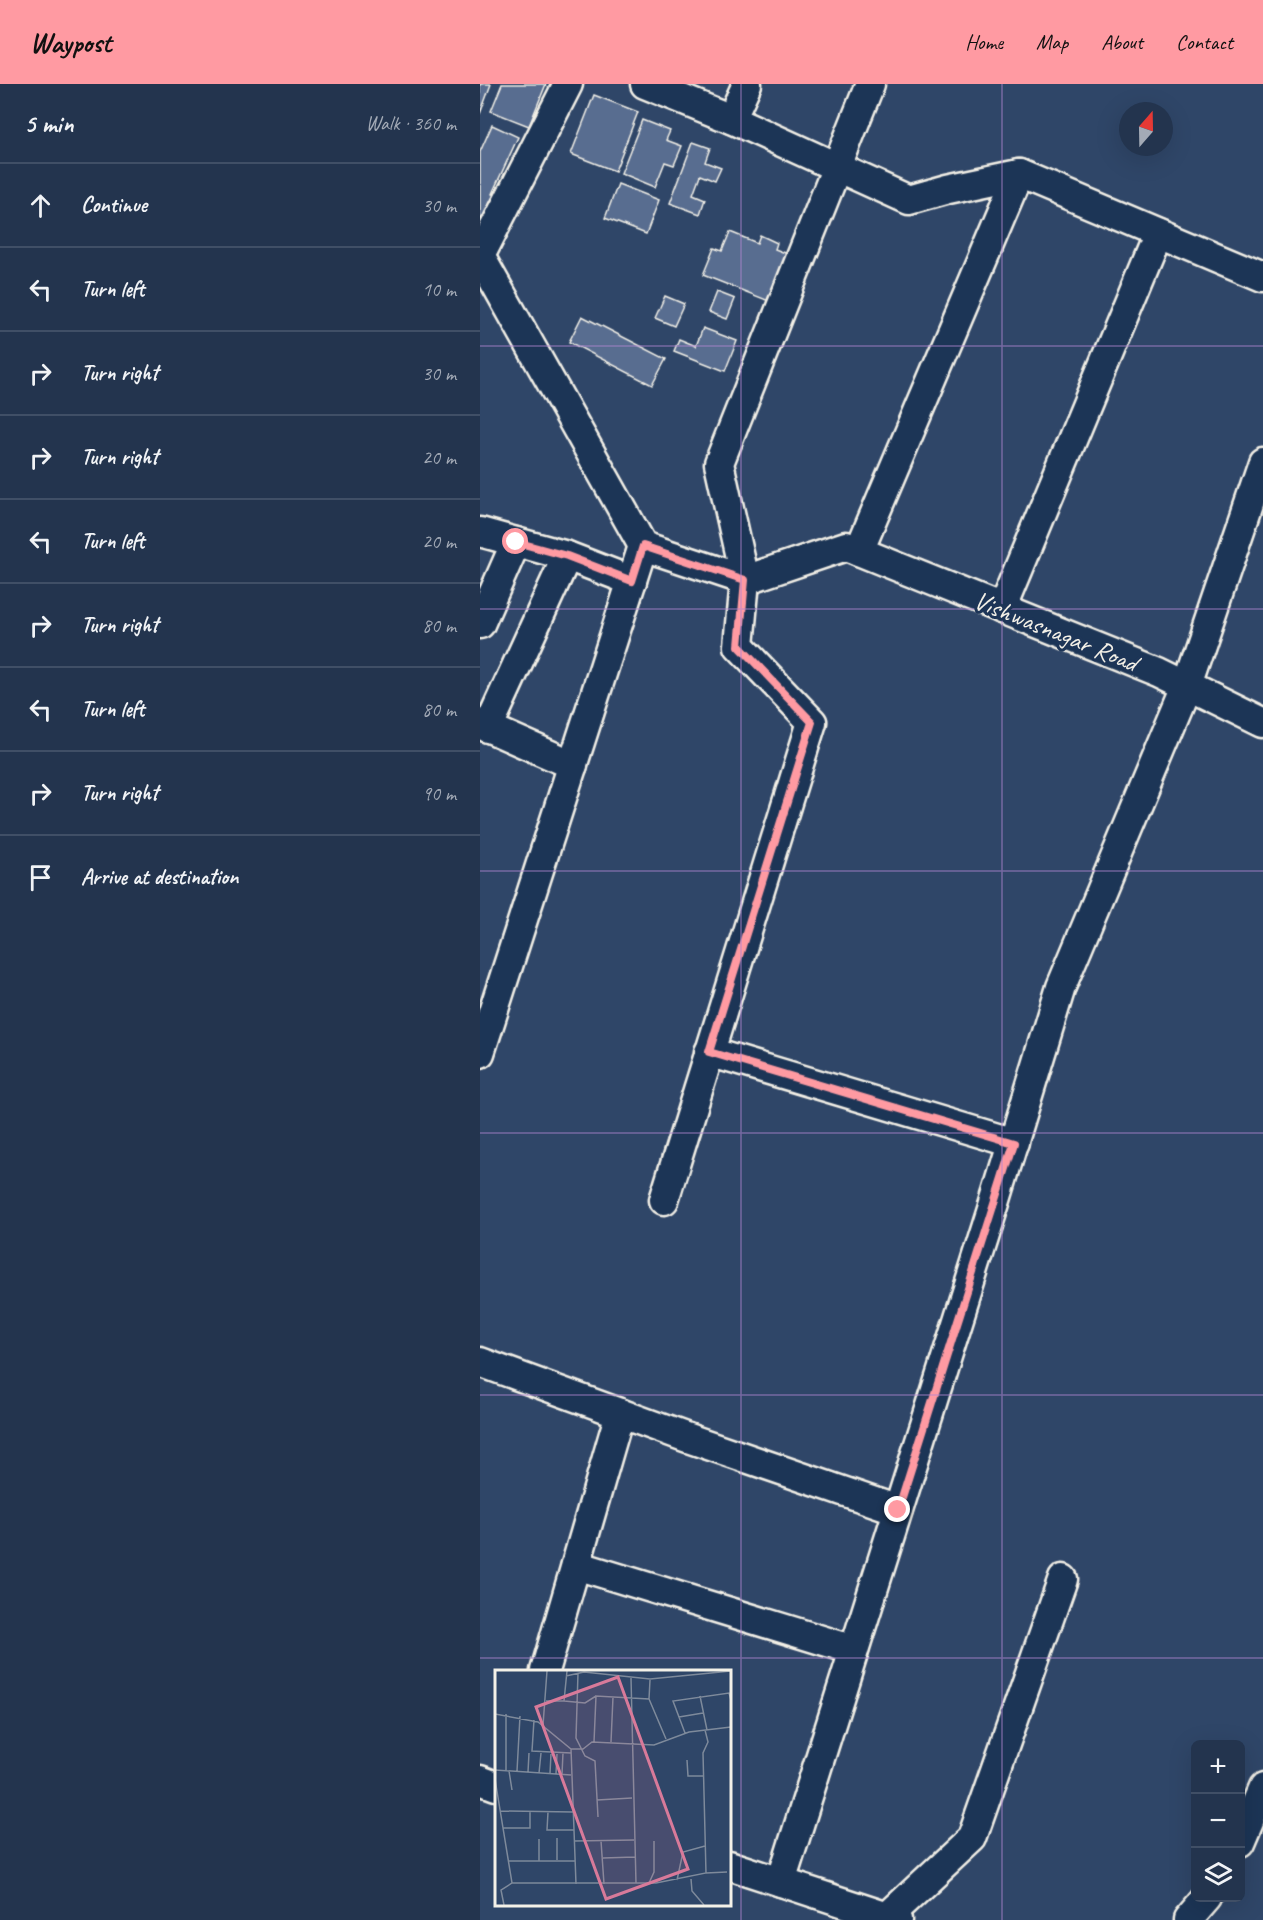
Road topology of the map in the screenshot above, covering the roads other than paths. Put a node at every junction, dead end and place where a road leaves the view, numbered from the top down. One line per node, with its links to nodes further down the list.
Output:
1 (568, 84): 9 (street)
2 (645, 84): 5 (street)
3 (747, 84): 5 (street)
4 (870, 84): 6 (street)
5 (731, 119): 6 (street)
6 (836, 167): 7 (street); 17 (street)
7 (1019, 174): 8 (street); 15 (street)
8 (1158, 233): 10 (street); 19 (street)
9 (480, 256): 14 (street)
10 (1263, 277)
11 (1263, 462): 21 (street)
12 (480, 532): 13 (street)
13 (516, 542): 16 (street); 20 (street)
14 (643, 546): 17 (street); 18 (street)
15 (852, 549): 17 (street); 19 (street, Vishwasnagar Road)
16 (567, 556): 18 (street); 23 (street)
17 (745, 580): 25 (street)
18 (632, 581): 24 (street)
19 (1002, 609): 21 (street, Vishwasnagar Road)
20 (480, 624)
21 (1187, 686): 22 (street, Vishwasnagar Road); 27 (street)
22 (1263, 723)
23 (484, 726): 24 (street)
24 (573, 765): 26 (street)
25 (709, 1052): 27 (street); 28 (street)
26 (480, 1053)
27 (1014, 1143): 31 (street)
28 (664, 1200)
29 (480, 1362): 30 (street)
30 (620, 1413): 31 (street); 32 (street)
31 (898, 1510): 34 (street)
32 (576, 1565): 34 (street); 35 (street)
33 (1063, 1579): 43 (street)
34 (854, 1650): 41 (street)
35 (545, 1670)
36 (480, 1780): 37 (street)
37 (495, 1786)
38 (1263, 1788): 39 (street)
39 (1245, 1830)
40 (730, 1865): 41 (street)
41 (781, 1882): 43 (street)
42 (1204, 1902): 44 (street)
43 (892, 1918)
44 (1188, 1920)

